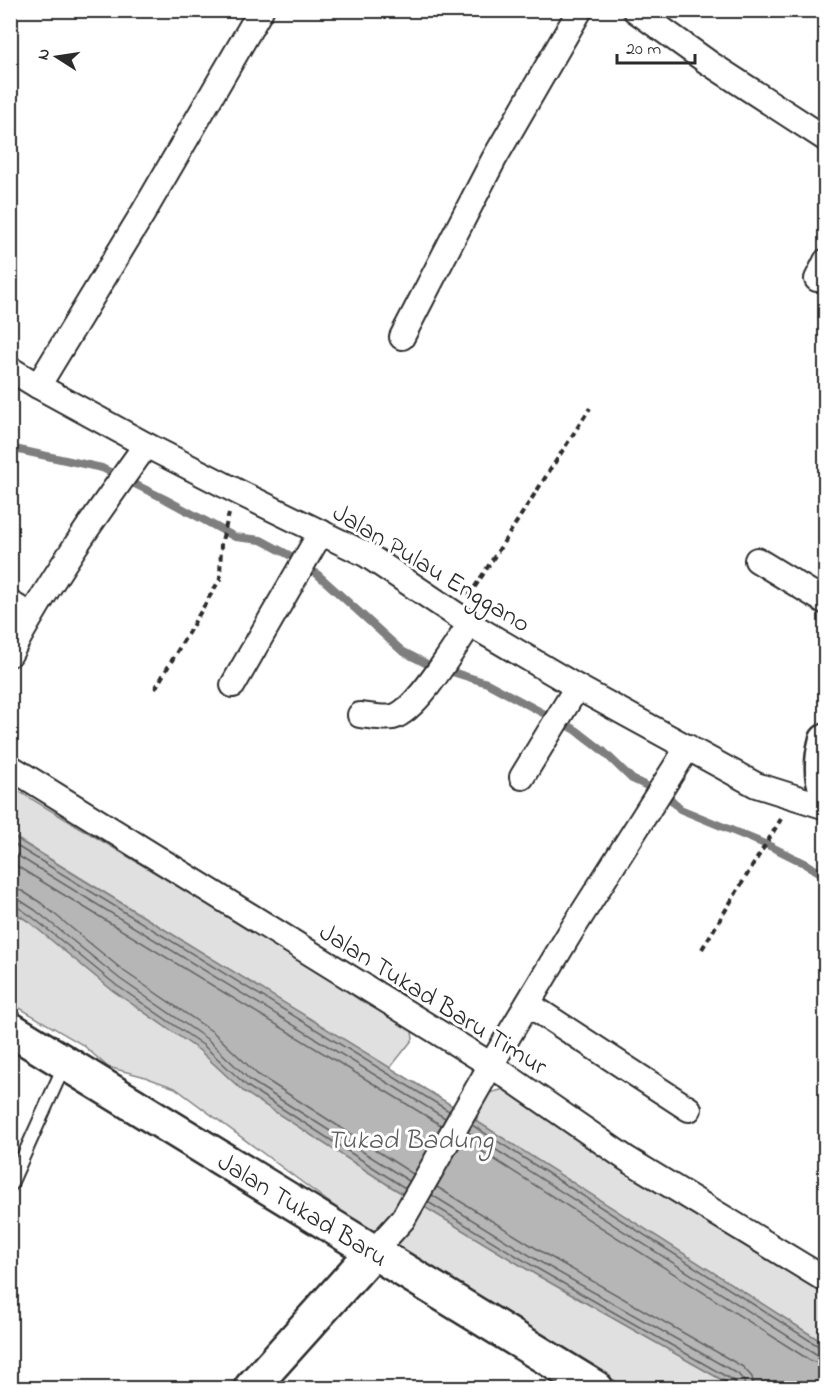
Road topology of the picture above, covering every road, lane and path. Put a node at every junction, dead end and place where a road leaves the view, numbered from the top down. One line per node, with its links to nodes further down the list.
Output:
1 (261, 10): 7 (street)
2 (580, 10): 5 (street)
3 (635, 10): 4 (street)
4 (825, 139)
5 (402, 337)
6 (10, 369): 7 (street, Jalan Pulau Enggano)
7 (38, 387): 9 (street, Jalan Pulau Enggano)
8 (590, 408): 16 (path)
9 (146, 445): 11 (street, Jalan Pulau Enggano); 15 (street)
10 (231, 507): 19 (path)
11 (321, 532): 16 (street, Jalan Pulau Enggano); 18 (street)
12 (757, 560): 13 (street)
13 (825, 602)
14 (10, 603): 15 (street)
15 (31, 616): 17 (street)
16 (464, 619): 20 (street, Jalan Pulau Enggano); 21 (street)
17 (10, 654)
18 (233, 685)
19 (155, 689)
20 (573, 695): 23 (street, Jalan Pulau Enggano); 25 (street)
21 (360, 715)
22 (825, 741): 26 (street)
23 (688, 747): 27 (street, Jalan Pulau Enggano); 30 (street)
24 (10, 767): 33 (street, Jalan Tukad Baru Timur)
25 (522, 777)
26 (825, 789)
27 (825, 807)
28 (782, 817): 29 (path)
29 (702, 949)
30 (528, 1004): 33 (street); 34 (street)
31 (10, 1029): 32 (street, Jalan Tukad Baru)
32 (66, 1063): 35 (lane); 36 (street, Jalan Tukad Baru)
33 (485, 1075): 36 (street); 37 (street, Jalan Tukad Baru Timur)
34 (689, 1109)
35 (10, 1186)
36 (374, 1251): 38 (street); 39 (street, Jalan Tukad Baru)
37 (825, 1280)
38 (251, 1389)
39 (596, 1389)

